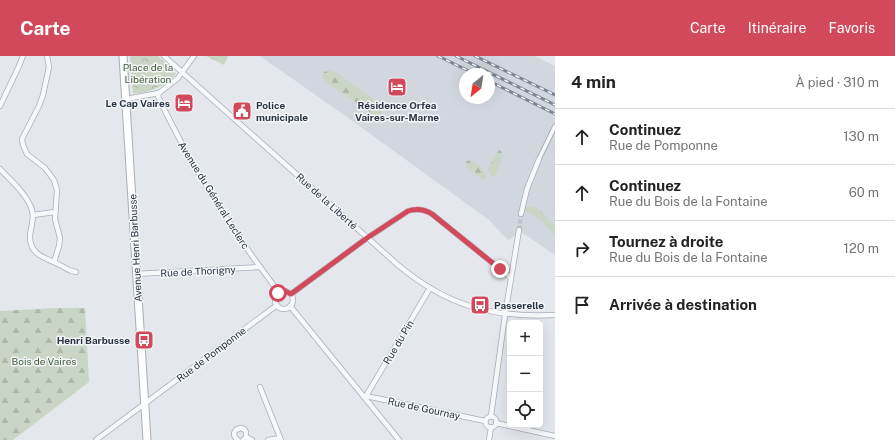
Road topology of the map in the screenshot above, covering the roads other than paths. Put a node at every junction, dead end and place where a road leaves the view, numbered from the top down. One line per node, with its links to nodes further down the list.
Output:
1 (23, 56): 9 (street)
2 (47, 56): 13 (street)
3 (123, 56): 8 (main road, Avenue Henri Barbusse)
4 (164, 56): 6 (street, Rue de la Liberté)
5 (194, 56): 6 (street)
6 (182, 72): 7 (street); 17 (street, Rue de la Liberté)
7 (159, 93): 8 (street); 19 (street, Avenue du Général Leclerc)
8 (126, 99): 21 (main road, Avenue Henri Barbusse)
9 (0, 106)
10 (555, 126): 11 (street)
11 (539, 159): 14 (street)
12 (0, 169): 15 (street)
13 (55, 212): 15 (street); 18 (street)
14 (521, 214)
15 (33, 215): 18 (street)
16 (519, 230): 22 (street)
17 (367, 238): 22 (street); 23 (street, Rue de la Liberté); 25 (street)
18 (54, 262): 20 (street)
19 (260, 267): 21 (street, Rue de Thorigny); 24 (street, Avenue du Général Leclerc)
20 (76, 272)
21 (136, 274): 32 (main road, Avenue Henri Barbusse)
22 (511, 278): 28 (street)
23 (430, 288): 28 (street, Rue de la Liberté); 31 (street, Rue du Pin)
24 (279, 292): 25 (street); 26 (street)
25 (291, 294): 27 (street)
26 (277, 305): 27 (street); 32 (street, Rue de Pomponne)
27 (290, 306): 31 (street)
28 (505, 315): 29 (street, Rue de la Liberté); 33 (street)
29 (555, 315)
30 (260, 387): 39 (street)
31 (365, 397): 34 (street, Rue de Gournay); 45 (street)
32 (145, 404): 40 (street, Rue de Pomponne); 41 (main road, Avenue Henri Barbusse)
33 (492, 416): 34 (street); 35 (street)
34 (485, 421): 36 (street)
35 (496, 423): 36 (street); 37 (street)
36 (490, 428): 46 (street)
37 (555, 436)
38 (244, 438): 42 (street); 43 (street)
39 (280, 439): 44 (street)
40 (96, 440)
41 (147, 440)
42 (238, 440)
43 (252, 440)
44 (268, 440)
45 (399, 440)
46 (489, 440)

